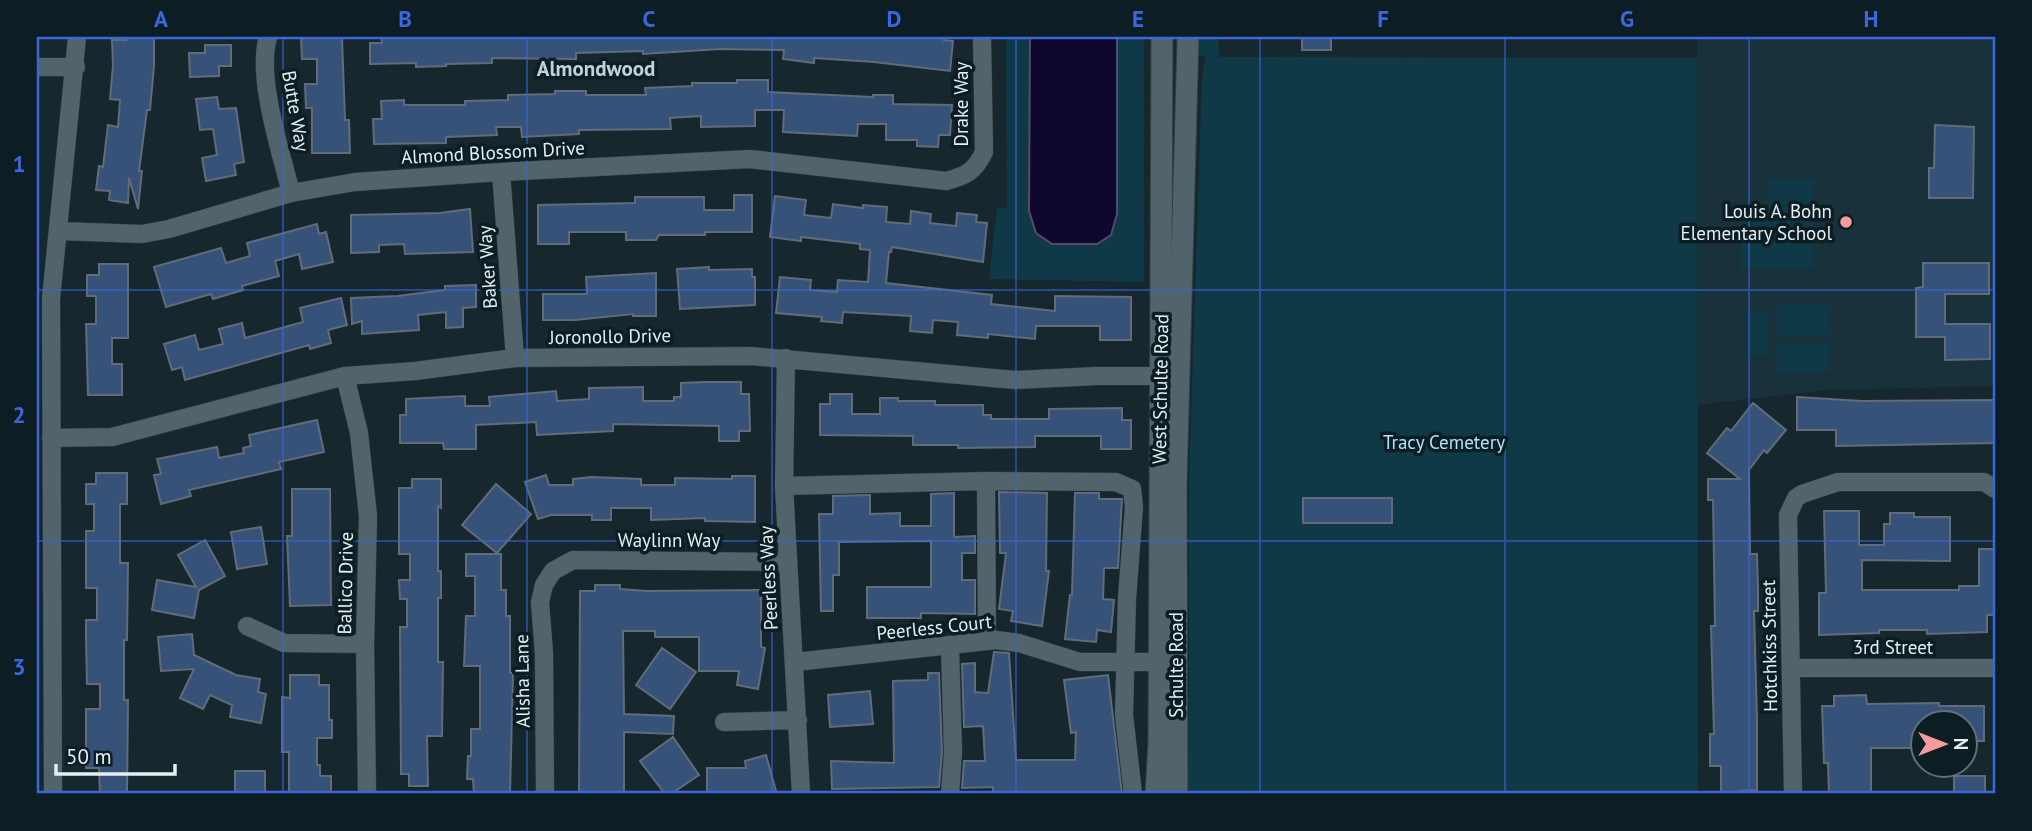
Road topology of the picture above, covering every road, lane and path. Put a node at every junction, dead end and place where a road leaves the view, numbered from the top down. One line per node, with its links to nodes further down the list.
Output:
1 (77, 37): 7 (street)
2 (268, 37): 10 (street, Butte Way)
3 (982, 37): 9 (street, Drake Way)
4 (1162, 37): 15 (main road, West Schulte Road)
5 (1188, 37): 15 (main road, West Schulte Road)
6 (37, 67): 7 (street)
7 (76, 67): 11 (street)
8 (501, 172): 9 (street, Almond Blossom Drive); 10 (street, Almond Blossom Drive); 12 (street, Baker Way)
9 (935, 180)
10 (291, 193): 11 (street, Almond Blossom Drive)
11 (60, 231): 16 (street)
12 (515, 358): 13 (street, Joronollo Drive); 14 (street, Joronollo Drive)
13 (786, 358): 15 (street, Joronollo Drive); 18 (street, Peerless Way)
14 (345, 376): 16 (street, Joronollo Drive); 25 (street, Ballico Drive)
15 (1169, 376): 20 (main road, West Schulte Road); 28 (main road, West Schulte Road)
16 (51, 438): 35 (street)
17 (986, 481): 18 (street); 24 (street); 29 (street)
18 (784, 486): 21 (street, Peerless Way)
19 (1995, 489): 30 (street, Hotchkiss Street)
20 (1176, 536): 43 (main road, Schulte Road)
21 (788, 562): 22 (street, Waylinn Way); 27 (street, Peerless Way)
22 (553, 570): 37 (street, Alisha Lane)
23 (247, 626): 25 (street)
24 (987, 641): 26 (street, Peerless Court); 29 (street, Peerless Court)
25 (365, 645): 36 (street, Ballico Drive)
26 (950, 647): 27 (street, Peerless Court); 39 (street)
27 (795, 662): 32 (street, Peerless Way)
28 (1159, 662): 29 (street, Peerless Court); 34 (main road, West Schulte Road)
29 (1126, 663): 40 (street)
30 (1791, 668): 31 (street, 3rd Street); 44 (street, Hotchkiss Street)
31 (1995, 668)
32 (798, 720): 33 (street); 38 (street, Peerless Way)
33 (724, 722)
34 (1159, 742): 41 (main road); 42 (main road, Schulte Road)
35 (53, 794)
36 (367, 794)
37 (545, 794)
38 (800, 794)
39 (950, 794)
40 (1133, 794)
41 (1156, 794)
42 (1164, 794)
43 (1177, 794)
44 (1793, 794)

